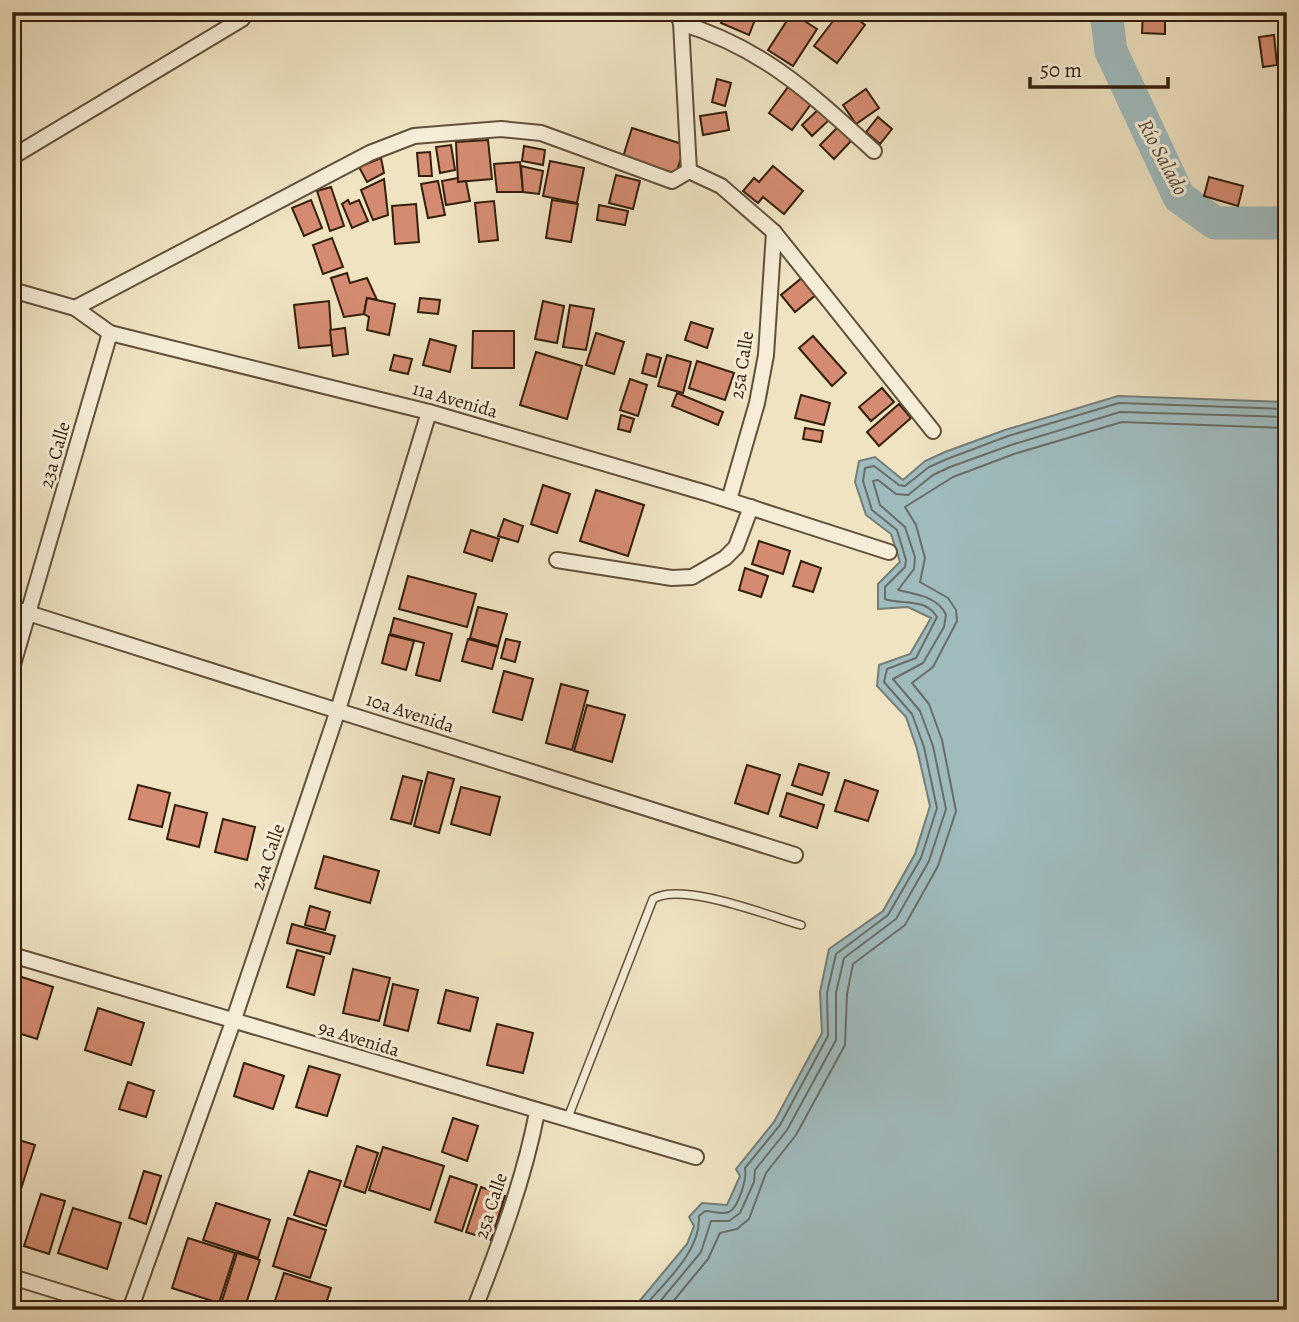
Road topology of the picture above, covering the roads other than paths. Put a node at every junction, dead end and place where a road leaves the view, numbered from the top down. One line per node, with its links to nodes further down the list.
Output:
1 (246, 12): 4 (street)
2 (679, 18): 3 (street); 5 (street)
3 (874, 151)
4 (12, 157)
5 (689, 171): 6 (street); 8 (street)
6 (774, 232): 11 (street); 12 (street, 25a Calle)
7 (12, 290): 8 (street, 11a Avenida)
8 (75, 308): 9 (street, 11a Avenida)
9 (110, 333): 10 (street, 11a Avenida); 17 (street, 23a Calle)
10 (429, 412): 12 (street, 11a Avenida); 19 (street, 24a Calle)
11 (933, 431)
12 (729, 500): 13 (street, 11a Avenida)
13 (751, 508): 14 (street, 11a Avenida); 15 (street)
14 (889, 552)
15 (557, 560)
16 (12, 608): 17 (street, 10a Avenida)
17 (29, 614): 18 (street, 23a Calle); 19 (street, 10a Avenida)
18 (12, 668)
19 (338, 710): 20 (street, 10a Avenida); 23 (street, 24a Calle)
20 (795, 855)
21 (802, 926): 25 (lane)
22 (12, 955): 23 (street, 9a Avenida)
23 (233, 1022): 24 (street, 9a Avenida); 29 (street, 24a Calle)
24 (537, 1112): 25 (street, 9a Avenida); 30 (street, 25a Calle)
25 (567, 1121): 26 (street, 9a Avenida)
26 (696, 1157)
27 (12, 1278): 28 (street)
28 (119, 1310)
29 (130, 1310)
30 (474, 1310)

